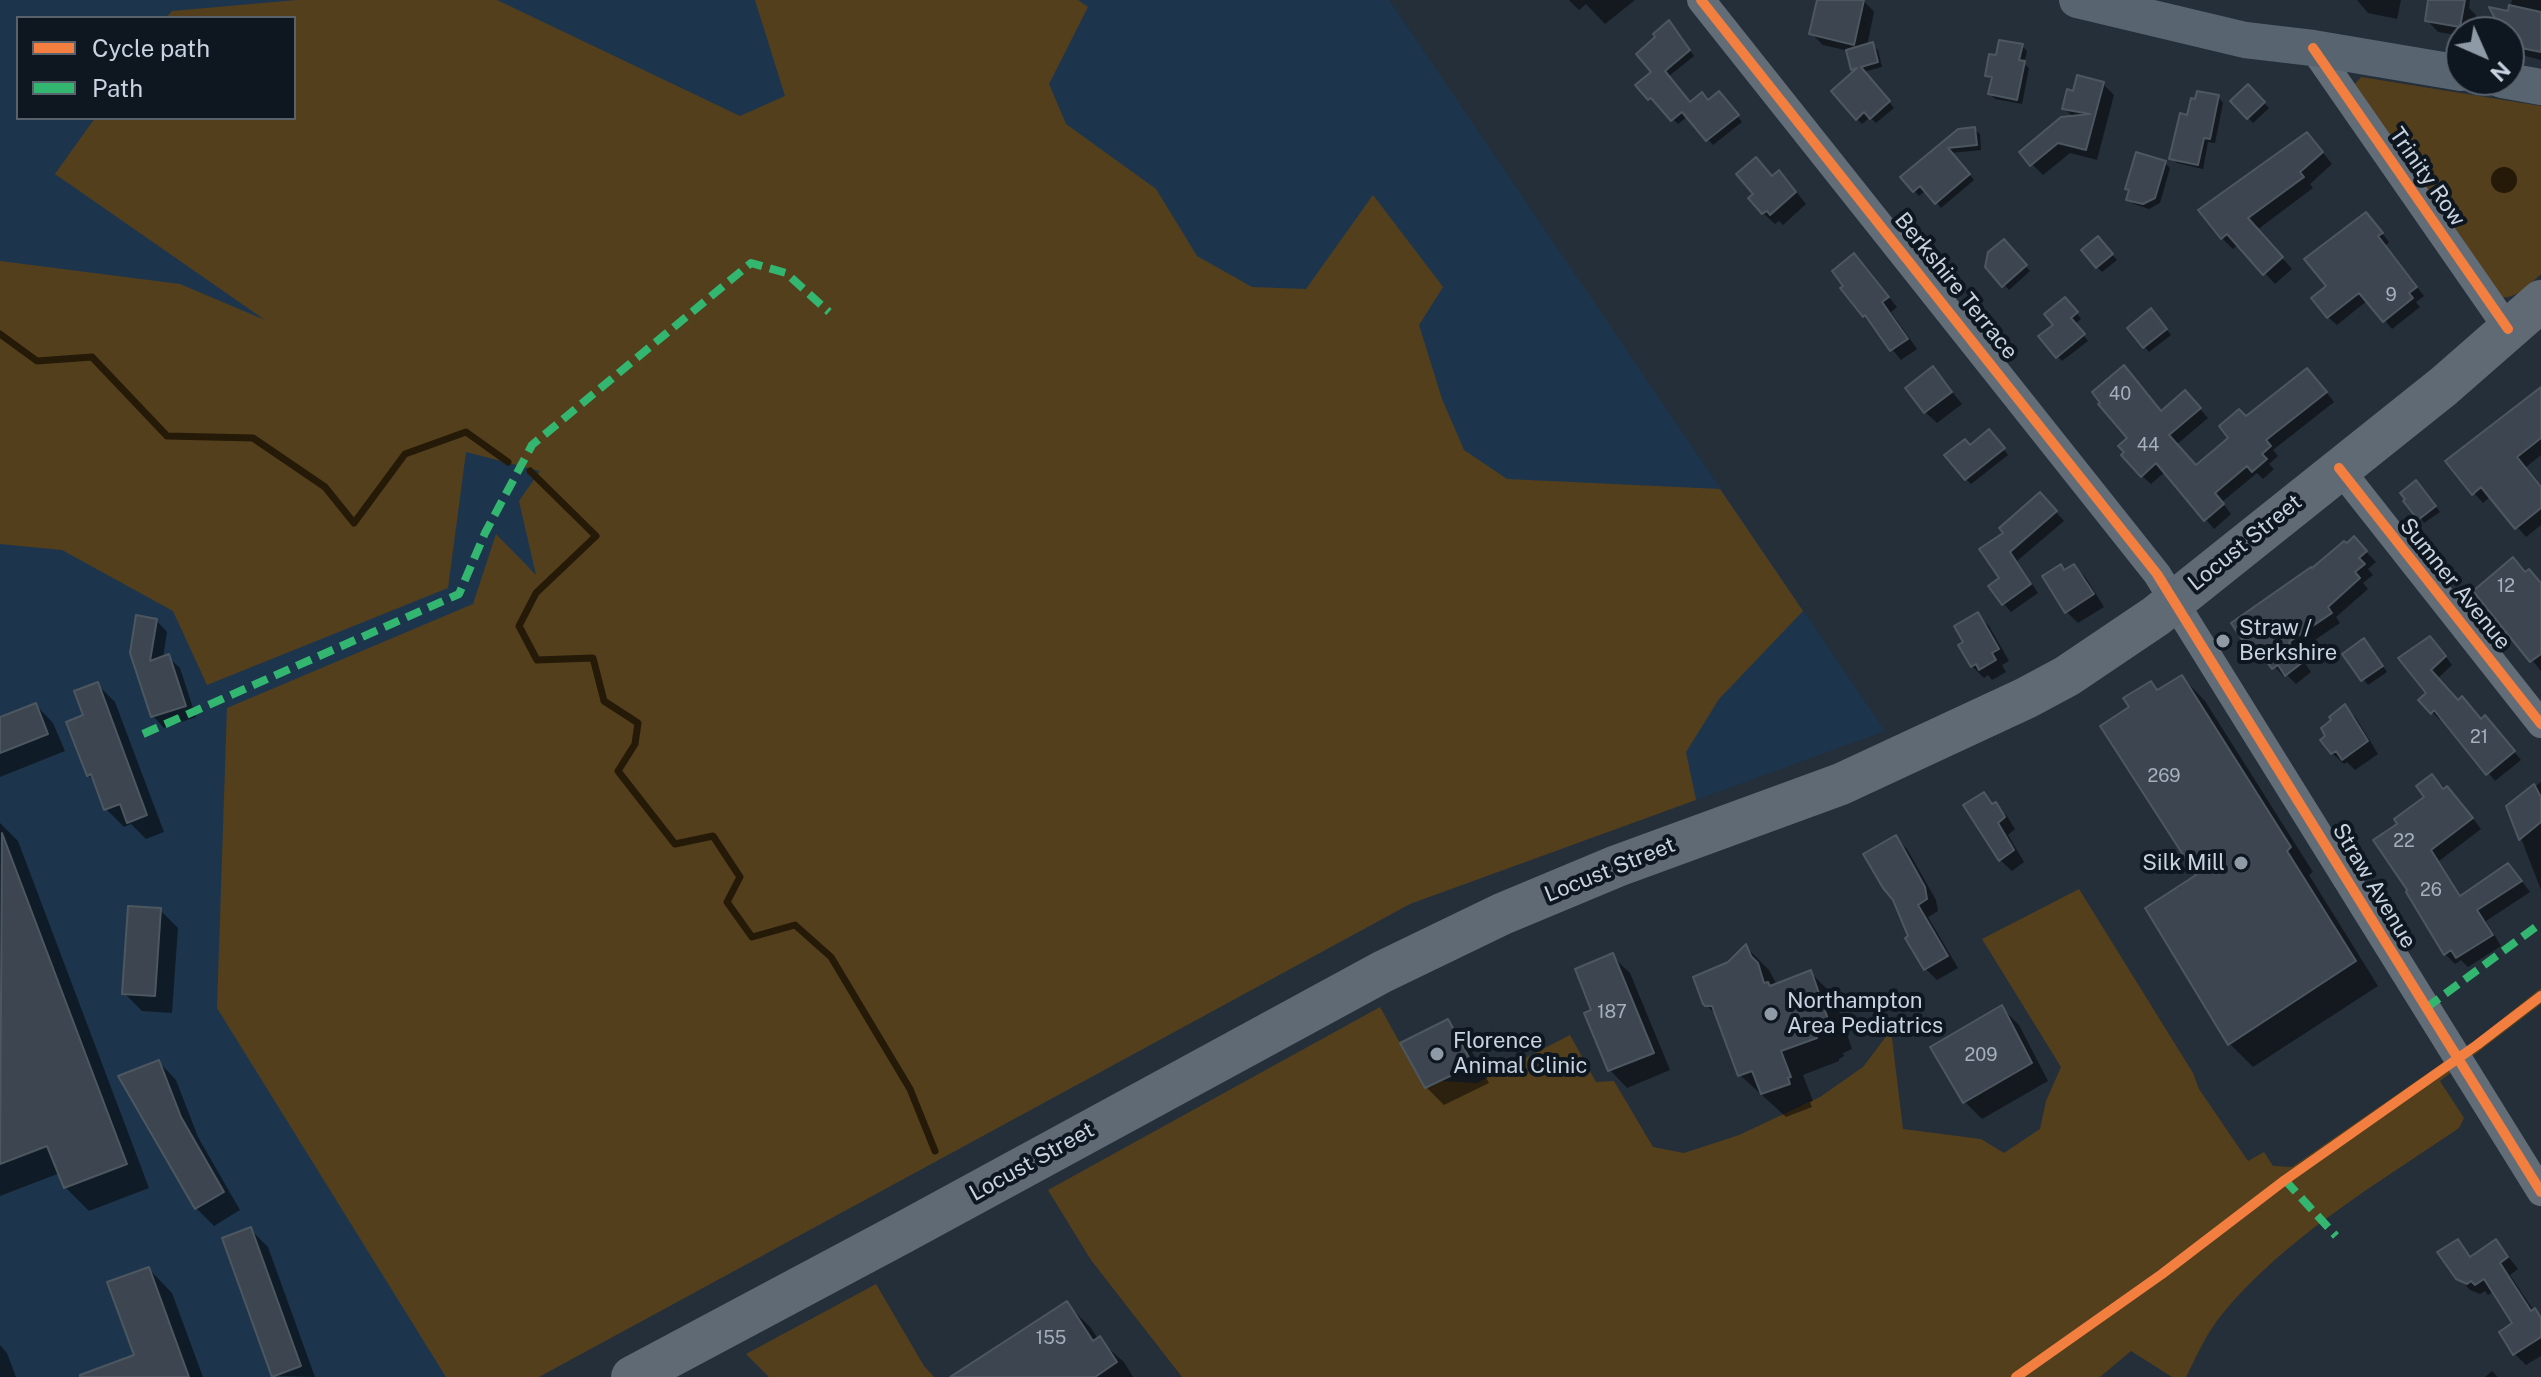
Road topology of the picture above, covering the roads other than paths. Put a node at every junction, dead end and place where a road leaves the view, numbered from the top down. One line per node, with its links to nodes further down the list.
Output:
1 (1701, 0): 8 (street, Berkshire Terrace)
2 (2077, 0): 3 (main road)
3 (2313, 48): 4 (main road); 6 (street, Trinity Row)
4 (2445, 70)
5 (2540, 303): 6 (highway, Locust Street)
6 (2508, 329): 7 (highway, Locust Street)
7 (2339, 468): 8 (highway, Locust Street); 9 (street, Sumner Avenue)
8 (2175, 600): 10 (street, Straw Avenue); 11 (highway, Locust Street)
9 (2541, 724)
10 (2541, 1192)
11 (632, 1377)

